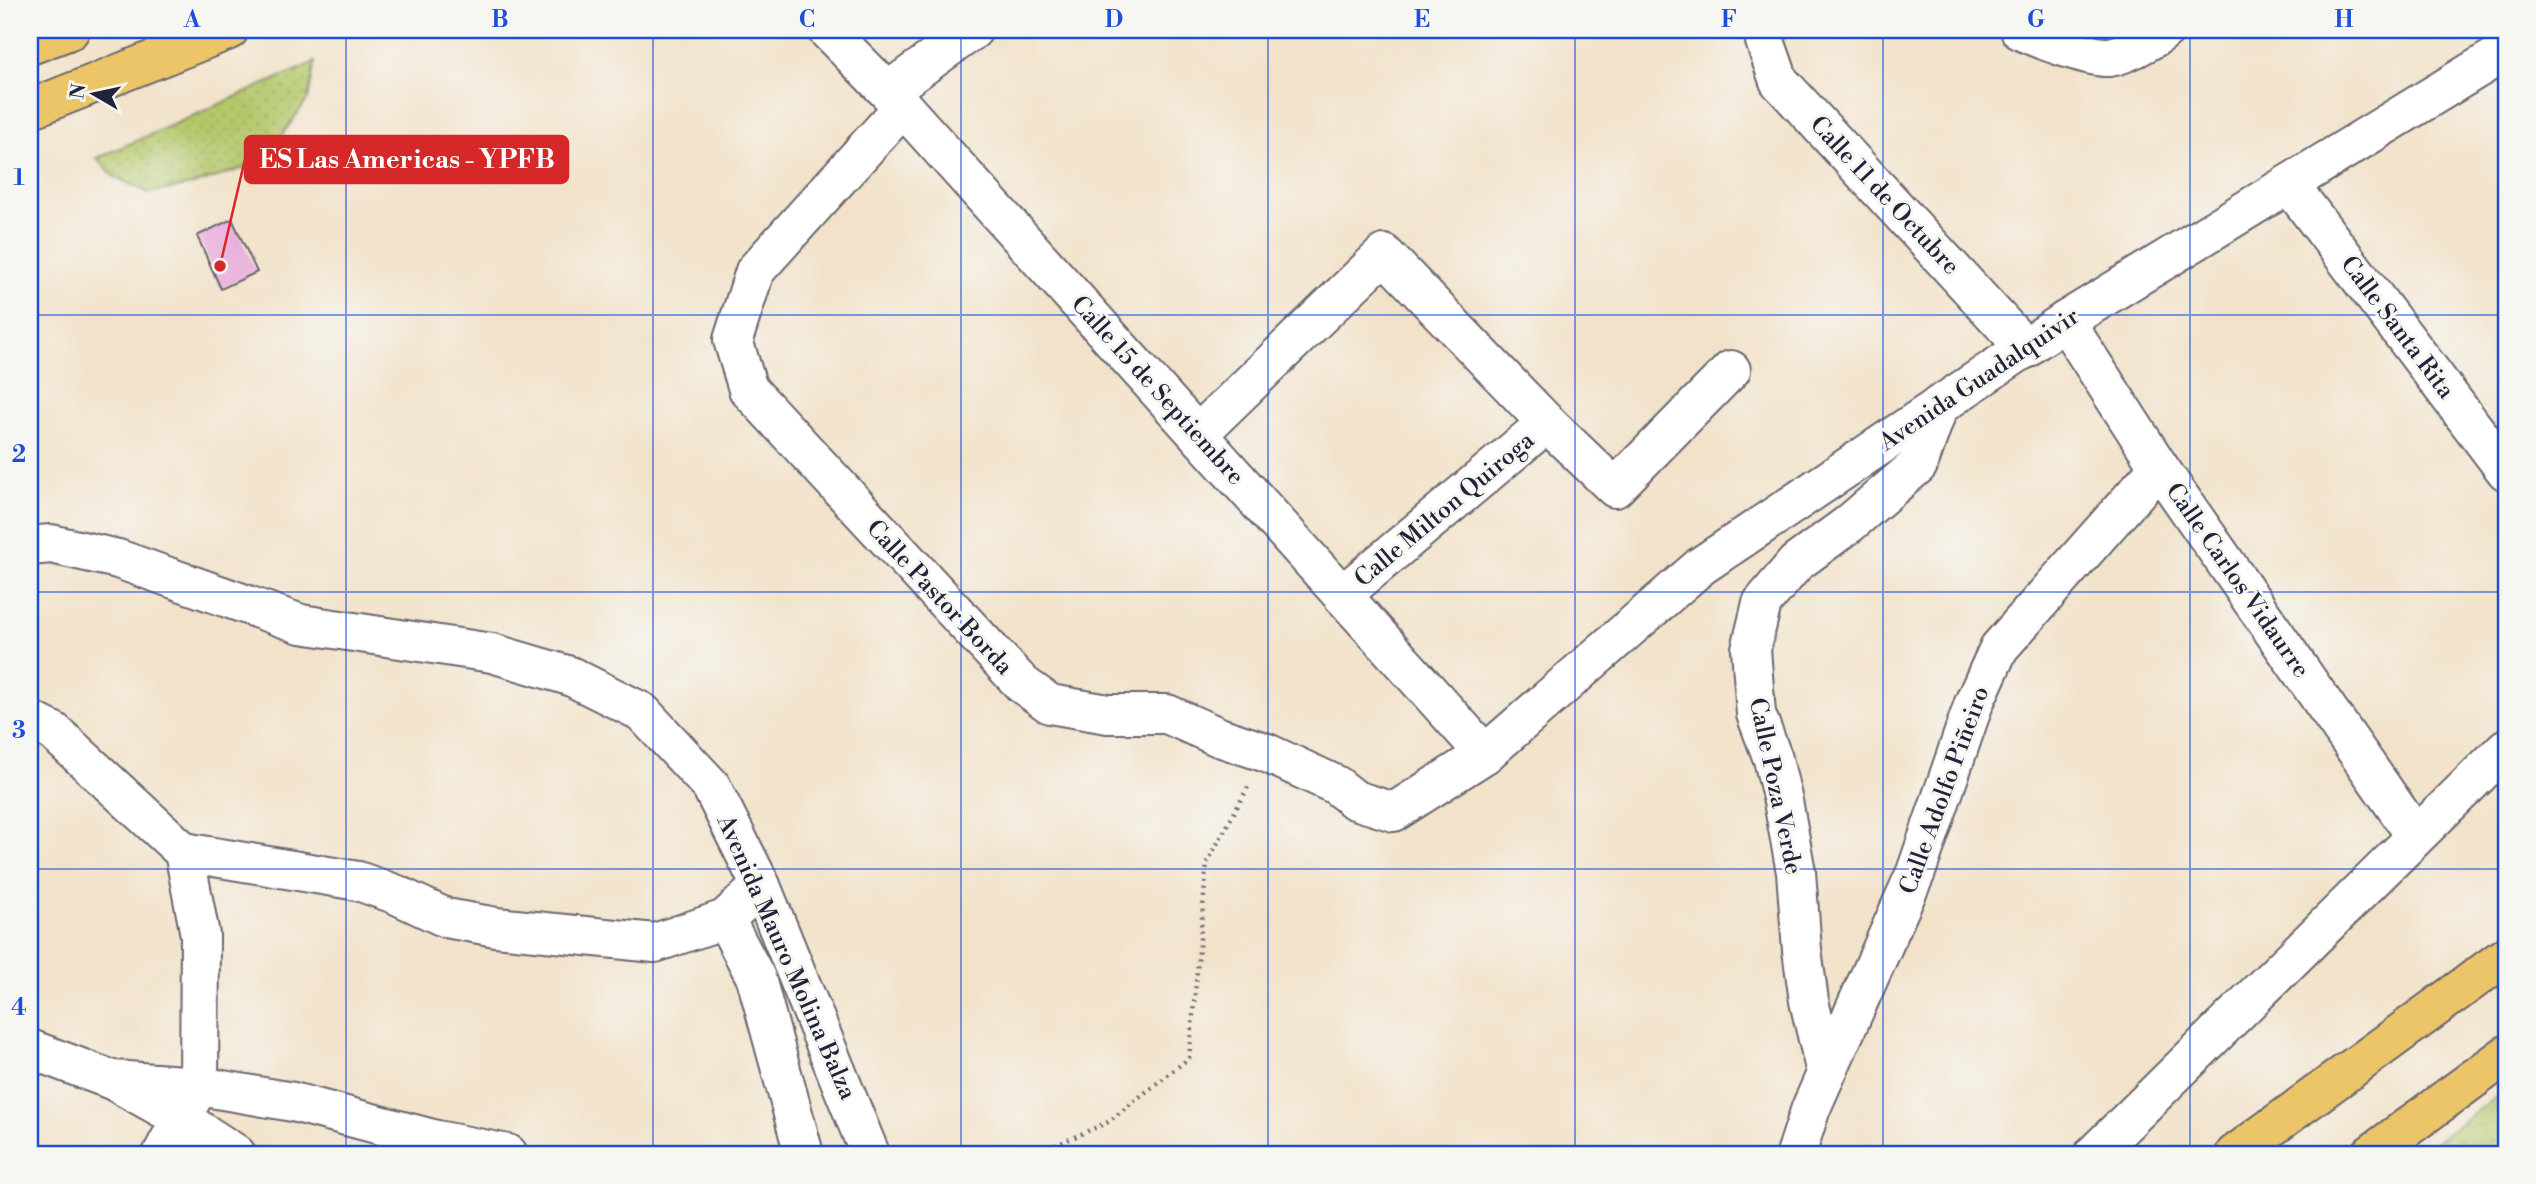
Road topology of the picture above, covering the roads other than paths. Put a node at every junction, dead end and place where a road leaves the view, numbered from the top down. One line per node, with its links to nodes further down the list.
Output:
1 (71, 30): 8 (main road)
2 (229, 30): 11 (main road)
3 (827, 30): 10 (street, Calle 15 de Septiembre)
4 (972, 30): 10 (street, Calle Pastor Borda)
5 (1765, 30): 14 (street, Calle 11 de Octubre)
6 (2020, 30): 7 (street)
7 (2165, 30)
8 (30, 45)
9 (2506, 51): 12 (street, Avenida Guadalquivir)
10 (896, 99): 18 (street, Calle 15 de Septiembre); 25 (street, Calle Pastor Borda)
11 (30, 109)
12 (2289, 184): 13 (street, Avenida Guadalquivir); 20 (street, Calle Santa Rita)
13 (2065, 321): 14 (street, Avenida Guadalquivir); 19 (street, Calle Carlos Vidaurre)
14 (2026, 349): 16 (street, Avenida Guadalquivir)
15 (1731, 370): 17 (street)
16 (1939, 405): 25 (street, Avenida Guadalquivir); 33 (street, Calle Poza Verde)
17 (1547, 423): 18 (street); 22 (street, Calle Milton Quiroga)
18 (1198, 434): 22 (street, Calle 15 de Septiembre)
19 (2159, 467): 26 (street, Calle Carlos Vidaurre); 33 (street, Calle Adolfo Piñeiro)
20 (2506, 471)
21 (30, 546): 28 (street, Avenida Mauro Molina Balza)
22 (1342, 595): 25 (street, Calle 15 de Septiembre)
23 (30, 720): 27 (street)
24 (2506, 748): 26 (street)
25 (1485, 754)
26 (2415, 835): 41 (street)
27 (184, 852): 29 (street); 34 (street)
28 (761, 886): 29 (street); 39 (street, Avenida Mauro Molina Balza)
29 (725, 919): 38 (street)
30 (2506, 956): 42 (main road)
31 (30, 1049): 34 (street)
32 (2506, 1055): 43 (main road)
33 (1826, 1073): 40 (street, Calle Adolfo Piñeiro)
34 (190, 1102): 35 (street); 36 (street); 37 (street)
35 (162, 1154)
36 (236, 1154)
37 (508, 1154)
38 (804, 1154)
39 (870, 1154)
40 (1796, 1154)
41 (2094, 1154)
42 (2235, 1154)
43 (2371, 1154)

